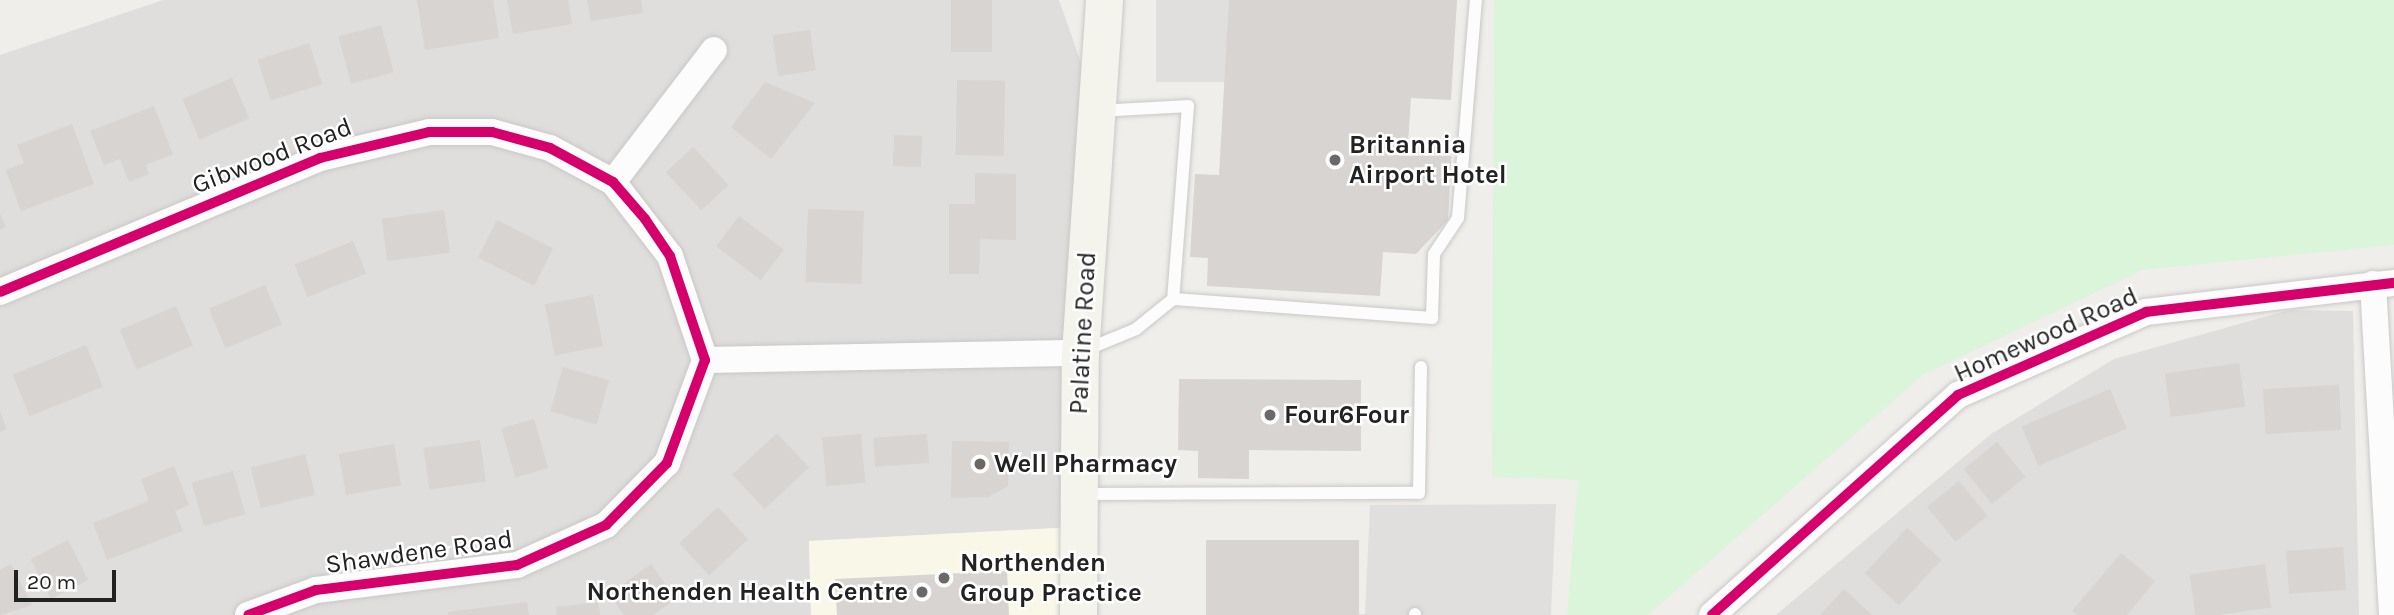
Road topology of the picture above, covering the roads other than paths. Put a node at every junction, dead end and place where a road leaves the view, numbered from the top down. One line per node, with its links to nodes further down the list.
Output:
1 (1092, 0): 5 (main road)
2 (1104, 0): 5 (main road)
3 (1476, 0): 10 (lane)
4 (714, 50): 7 (street)
5 (1098, 51): 6 (main road, Palatine Road)
6 (1098, 111): 10 (lane); 11 (main road, Palatine Road)
7 (612, 182): 9 (street, Gibwood Road); 12 (street, Gibwood Road)
8 (2384, 284): 17 (street, Homewood Road); 18 (street)
9 (0, 292)
10 (1173, 299): 11 (lane)
11 (1080, 353): 12 (street); 14 (main road, Palatine Road)
12 (705, 360): 15 (street, Shawdene Road)
13 (1421, 367): 14 (lane)
14 (1077, 494): 16 (main road, Palatine Road)
15 (248, 615)
16 (1078, 615)
17 (1712, 615)
18 (2392, 615)

